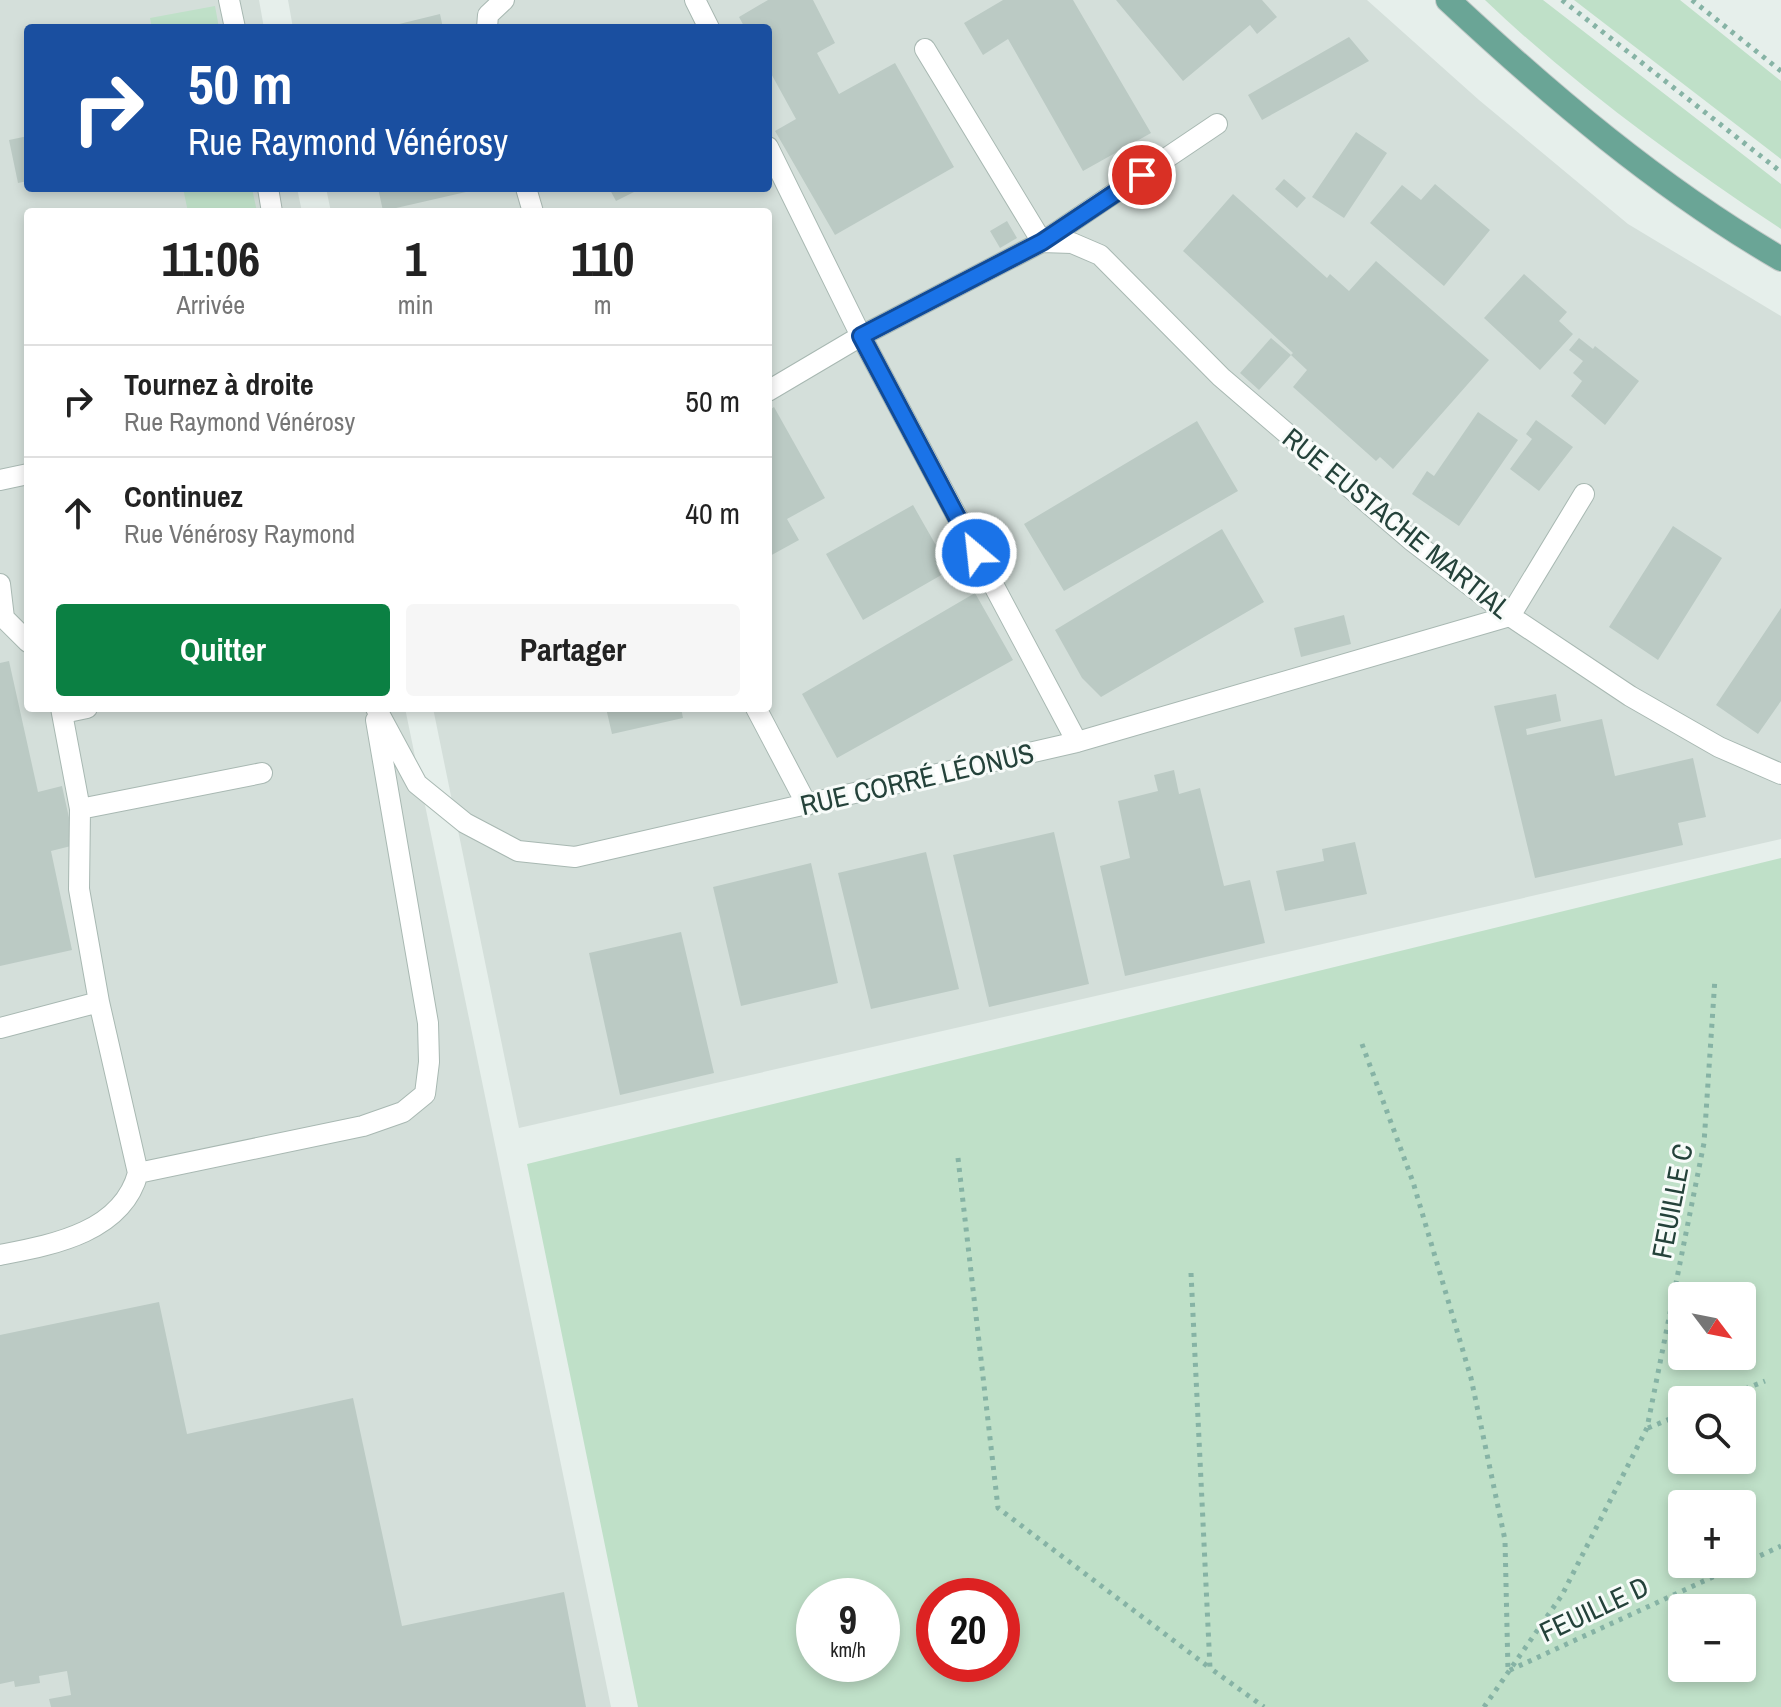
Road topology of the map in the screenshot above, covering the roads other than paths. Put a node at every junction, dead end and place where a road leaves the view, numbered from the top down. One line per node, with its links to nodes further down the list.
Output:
1 (229, 0): 5 (lane)
2 (504, 0): 6 (lane)
3 (695, 0): 7 (lane)
4 (1448, 0): 12 (main road)
5 (234, 24)
6 (487, 24)
7 (707, 24)
8 (925, 49): 11 (lane)
9 (1217, 124): 11 (lane)
10 (772, 155): 13 (lane)
11 (1042, 242): 13 (lane); 19 (lane, RUE EUSTACHE MARTIAL)
12 (1781, 259)
13 (861, 336): 14 (lane); 25 (lane)
14 (772, 389)
15 (24, 475): 16 (lane)
16 (0, 480)
17 (1584, 494): 19 (lane)
18 (0, 584): 20 (lane)
19 (1510, 616): 25 (lane, RUE CORRÉ LÉONUS); 27 (lane, RUE EUSTACHE MARTIAL)
20 (24, 638)
21 (62, 712): 29 (lane)
22 (376, 712): 32 (lane)
23 (377, 712): 28 (lane, RUE CORRÉ LÉONUS)
24 (758, 712): 28 (lane)
25 (1077, 742): 28 (lane, RUE CORRÉ LÉONUS)
26 (262, 773): 29 (lane)
27 (1781, 774)
28 (807, 805)
29 (80, 809): 30 (lane)
30 (99, 1002): 31 (lane); 32 (lane)
31 (0, 1028)
32 (138, 1173): 33 (lane)
33 (0, 1255)

